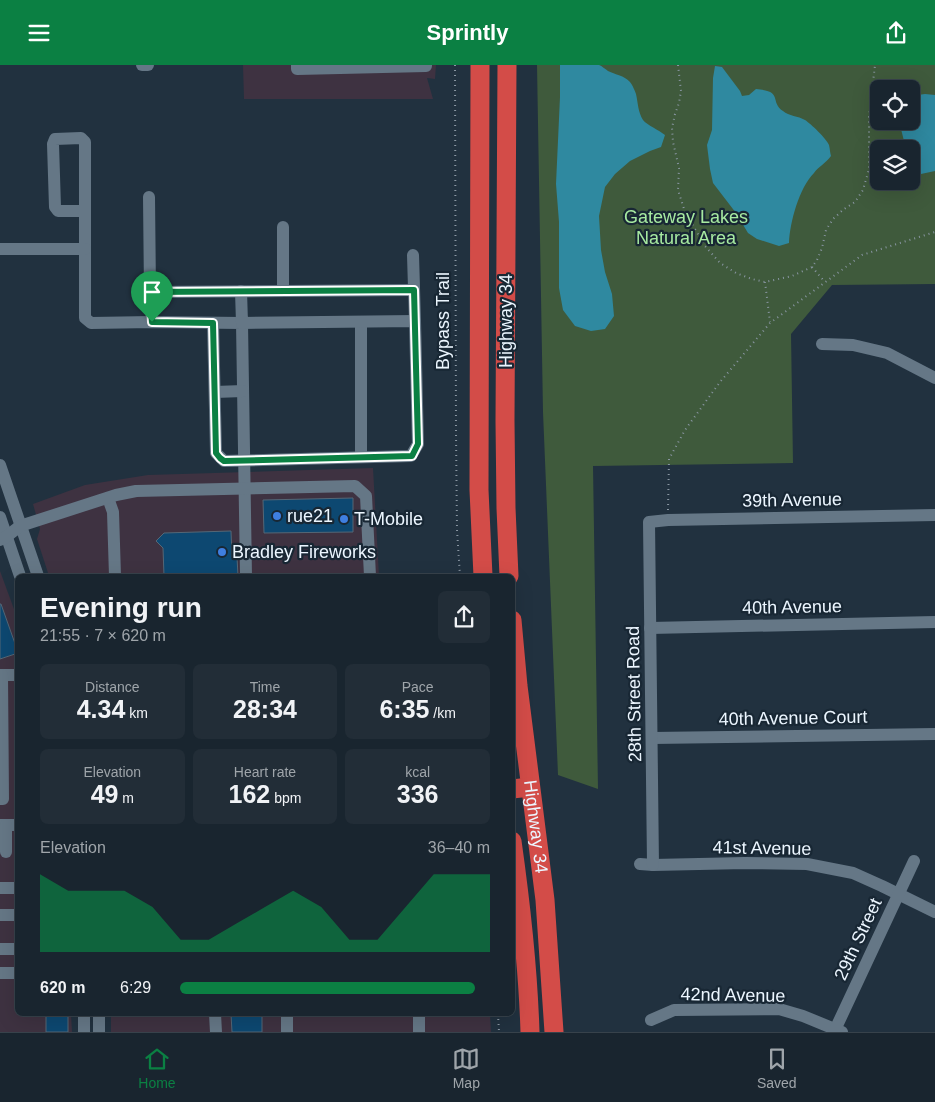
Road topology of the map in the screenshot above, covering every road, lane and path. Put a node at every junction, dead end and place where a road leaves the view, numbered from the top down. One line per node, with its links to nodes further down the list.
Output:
1 (142, 65): 2 (street)
2 (148, 65)
3 (297, 65): 4 (street)
4 (426, 65)
5 (455, 65): 50 (path, Bypass Trail)
6 (480, 65): 51 (highway, Highway 34)
7 (507, 65): 52 (highway, Highway 34)
8 (678, 65): 18 (path)
9 (875, 65): 17 (path)
10 (149, 197): 23 (street)
11 (85, 211): 11 (street); 15 (street)
12 (283, 227): 22 (street)
13 (935, 232): 19 (path)
14 (0, 249): 15 (street)
15 (85, 249): 25 (street)
16 (413, 255): 20 (street)
17 (812, 267): 18 (path); 19 (path)
18 (765, 282): 29 (path)
19 (825, 282): 29 (path)
20 (414, 290): 22 (street); 24 (street)
21 (241, 291): 22 (street); 23 (street); 28 (street)
22 (283, 291)
23 (150, 292): 25 (street)
24 (415, 321): 26 (street); 34 (street)
25 (152, 322): 27 (street)
26 (361, 322): 28 (street); 34 (street)
27 (213, 323): 28 (street); 33 (street)
28 (242, 323): 32 (street)
29 (770, 323): 41 (path)
30 (822, 344): 31 (street)
31 (935, 378)
32 (243, 391): 33 (street); 35 (street)
33 (215, 392): 35 (street)
34 (361, 457): 35 (street)
35 (244, 460): 37 (street)
36 (0, 465): 43 (street)
37 (245, 489): 38 (street); 48 (street); 49 (street)
38 (108, 498): 43 (street); 47 (street)
39 (935, 515): 41 (street, 39th Avenue)
40 (0, 517): 44 (street)
41 (668, 520): 42 (street, 39th Avenue)
42 (649, 522): 54 (street, 28th Street Road)
43 (20, 525): 44 (street); 46 (street)
44 (3, 538): 45 (street)
45 (19, 574)
46 (37, 574)
47 (115, 574)
48 (246, 574)
49 (370, 574)
50 (460, 574)
51 (483, 574)
52 (510, 574)
53 (935, 622): 54 (street, 40th Avenue)
54 (650, 628): 59 (street, 28th Street Road)
55 (515, 653): 60 (highway, Highway 34)
56 (1, 675): 57 (street); 61 (street)
57 (15, 675)
58 (935, 734): 59 (street, 40th Avenue Court)
59 (652, 738): 67 (street, 28th Street Road)
60 (522, 788): 93 (highway, Highway 34)
61 (0, 799)
62 (8, 825): 63 (street)
63 (8, 852)
64 (914, 861): 70 (street, 29th Street)
65 (515, 863): 92 (highway, Highway 34)
66 (640, 864): 67 (street, 41st Avenue)
67 (653, 865): 70 (street, 41st Avenue)
68 (0, 890): 69 (street)
69 (15, 890)
70 (898, 895): 71 (street, 41st Avenue); 85 (street, 29th Street)
71 (935, 912)
72 (0, 915): 73 (street)
73 (15, 915)
74 (0, 949): 75 (street)
75 (15, 949)
76 (0, 973): 77 (street)
77 (15, 973)
78 (84, 1016): 86 (street)
79 (99, 1016): 87 (street)
80 (215, 1016): 88 (street)
81 (287, 1016): 89 (street)
82 (419, 1016): 90 (street)
83 (498, 1016): 91 (path)
84 (651, 1020): 85 (street, 42nd Avenue)
85 (838, 1031)
86 (84, 1032)
87 (99, 1032)
88 (216, 1032)
89 (287, 1032)
90 (419, 1032)
91 (499, 1032)
92 (530, 1032)
93 (554, 1032)

